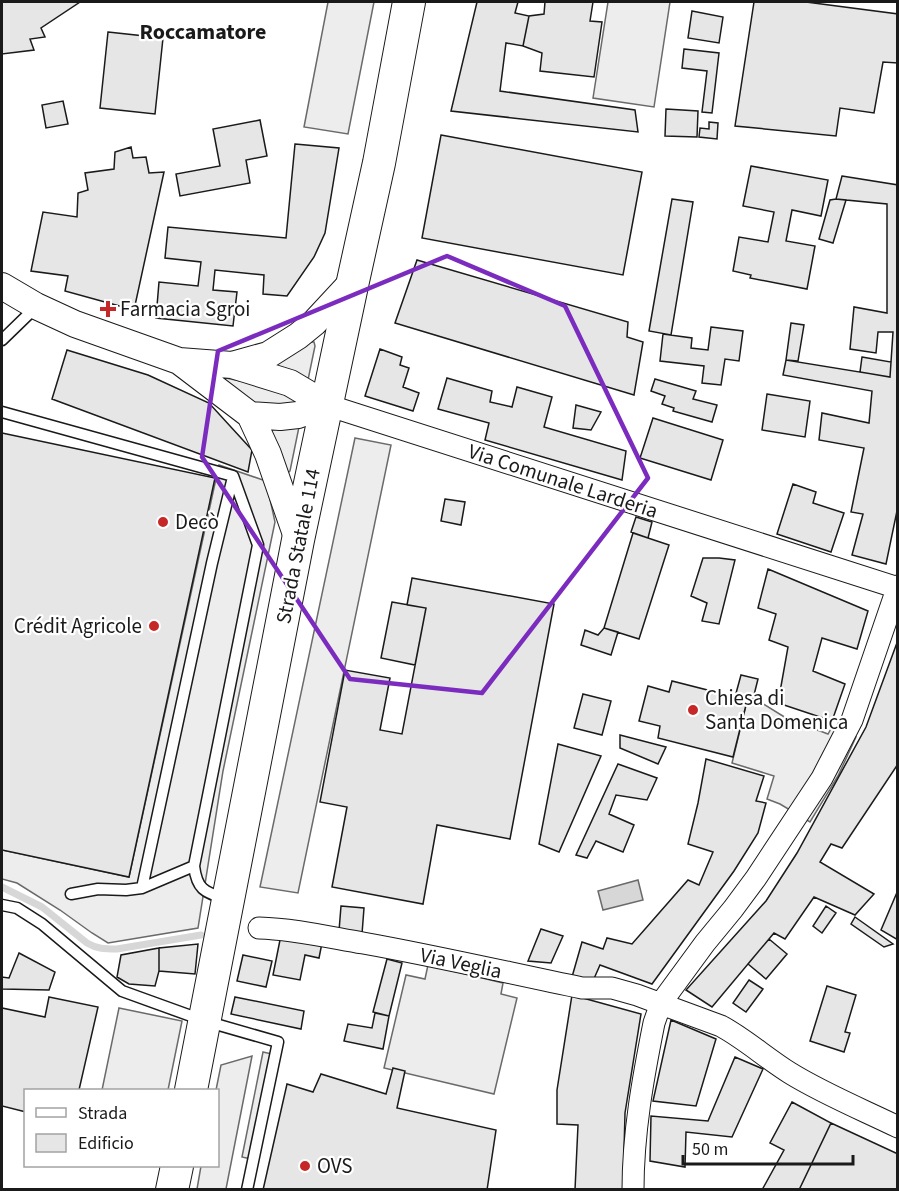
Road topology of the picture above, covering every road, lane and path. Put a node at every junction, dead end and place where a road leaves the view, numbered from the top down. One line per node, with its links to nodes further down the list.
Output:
1 (409, 2): 2 (main road, Strada Statale 114)
2 (353, 281): 7 (street, Via Comunale Larderia); 8 (main road, Strada Statale 114)
3 (2, 286): 4 (street, Via Comunale Larderia)
4 (36, 306): 5 (lane); 6 (street, Via Comunale Larderia)
5 (2, 340)
6 (179, 361): 7 (street, Via Comunale Larderia); 10 (street, Via Comunale Larderia)
7 (232, 365): 8 (street, Via Comunale Larderia)
8 (327, 405): 10 (street); 12 (main road, Strada Statale 114); 13 (street, Via Comunale Larderia)
9 (2, 412): 11 (lane)
10 (250, 415): 12 (street, Via Comunale Larderia)
11 (233, 476): 14 (lane); 15 (lane)
12 (298, 540): 17 (main road, Strada Statale 114)
13 (897, 587): 20 (street)
14 (194, 866): 15 (lane); 17 (lane)
15 (142, 888): 16 (lane)
16 (71, 894)
17 (228, 900): 21 (main road, Strada Statale 114)
18 (2, 905): 21 (lane)
19 (259, 928): 20 (street, Via Veglia)
20 (662, 1004): 23 (street, Via Veglia); 27 (street)
21 (205, 1021): 22 (main road, Strada Statale 114); 26 (lane)
22 (191, 1089)
23 (897, 1126)
24 (177, 1167): 25 (main road)
25 (172, 1190)
26 (247, 1190)
27 (633, 1190)

